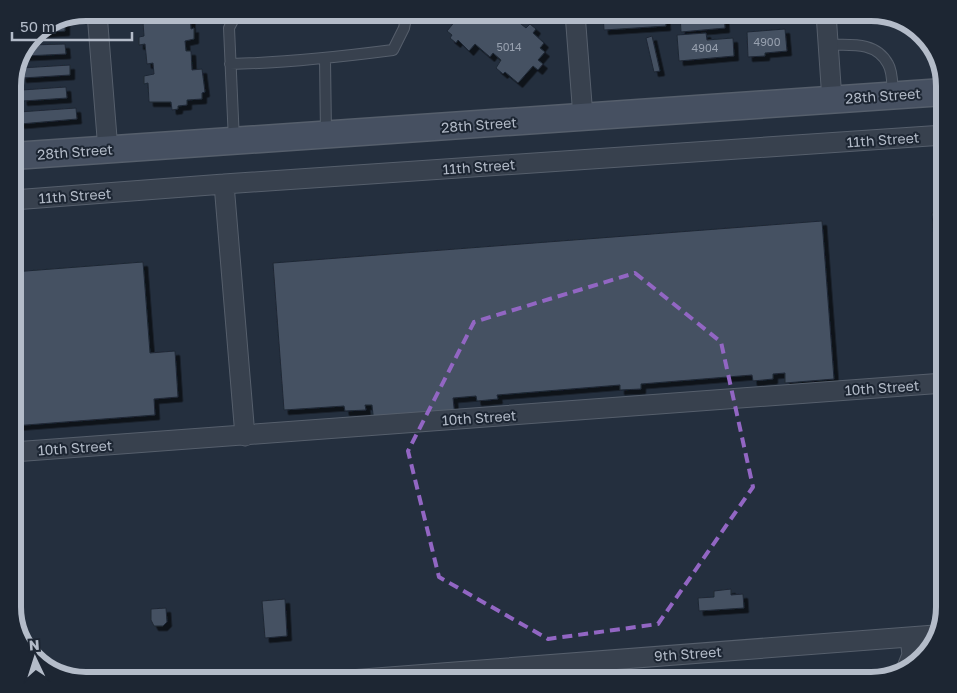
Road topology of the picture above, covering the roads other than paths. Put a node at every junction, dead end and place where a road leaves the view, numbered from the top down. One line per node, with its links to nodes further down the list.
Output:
1 (99, 21): 16 (street)
2 (232, 21): 8 (lane)
3 (406, 21): 7 (lane)
4 (576, 21): 12 (street)
5 (827, 21): 6 (street)
6 (828, 45): 10 (lane); 11 (street)
7 (325, 59): 8 (lane); 13 (lane)
8 (230, 64): 15 (lane)
9 (936, 93): 10 (main road, 28th Street)
10 (893, 96): 11 (main road, 28th Street)
11 (832, 100): 12 (main road, 28th Street)
12 (583, 117): 13 (main road, 28th Street)
13 (326, 135): 15 (main road, 28th Street)
14 (936, 137): 18 (street, 11th Street)
15 (234, 142): 16 (main road, 28th Street)
16 (108, 150): 17 (main road, 28th Street)
17 (21, 155)
18 (224, 184): 19 (street, 11th Street); 21 (street)
19 (21, 199)
20 (936, 384): 21 (street, 10th Street)
21 (244, 436): 22 (street, 10th Street)
22 (21, 451)
23 (929, 636): 24 (street, 9th Street)
24 (910, 637): 25 (street); 26 (street, 9th Street)
25 (911, 658)
26 (480, 672)

